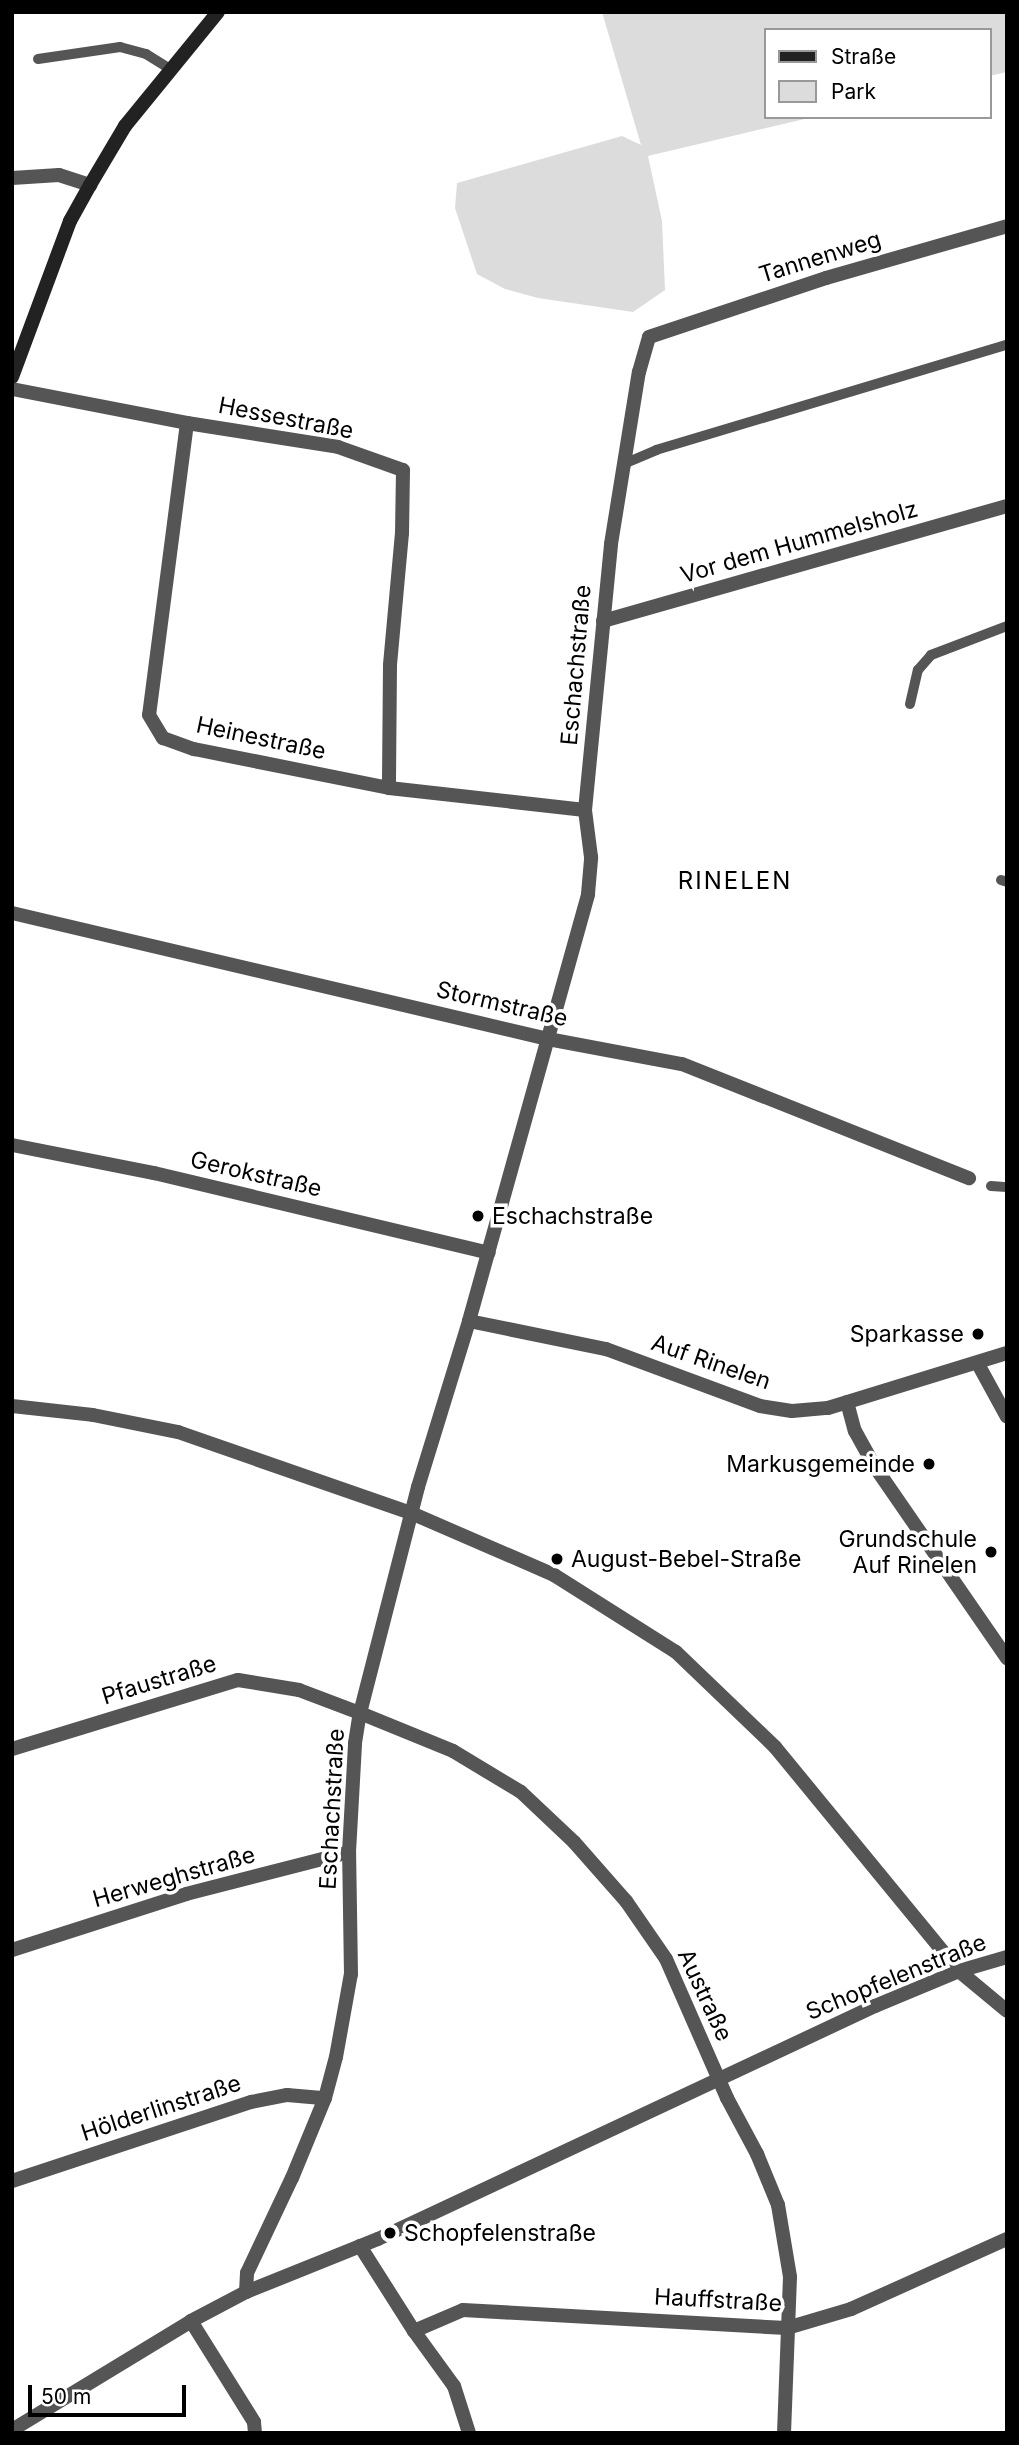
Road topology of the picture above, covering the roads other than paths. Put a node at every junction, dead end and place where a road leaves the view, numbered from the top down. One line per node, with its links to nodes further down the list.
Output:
1 (218, 12): 3 (main road)
2 (38, 59): 3 (lane)
3 (170, 69): 5 (main road)
4 (12, 178): 5 (street)
5 (90, 185): 9 (main road)
6 (1007, 226): 7 (street, Tannenweg)
7 (649, 337): 12 (street, Eschachstraße)
8 (1007, 345): 12 (lane)
9 (12, 377)
10 (12, 388): 11 (street, Hessestraße)
11 (187, 423): 17 (street, Hessestraße); 17 (street, Heinestraße)
12 (626, 463): 14 (street, Eschachstraße)
13 (1007, 506): 14 (street, Vor dem Hummelsholz)
14 (603, 621): 18 (street, Eschachstraße)
15 (1007, 626): 16 (lane)
16 (910, 704)
17 (388, 788): 18 (street, Heinestraße)
18 (585, 810): 20 (street, Eschachstraße)
19 (12, 913): 20 (street, Stormstraße)
20 (548, 1039): 22 (street, Stormstraße); 25 (street, Eschachstraße)
21 (12, 1144): 25 (street, Gerokstraße)
22 (969, 1178)
23 (991, 1186): 24 (lane)
24 (1007, 1187)
25 (489, 1253): 26 (street, Eschachstraße)
26 (470, 1321): 29 (street, Auf Rinelen); 32 (street, Eschachstraße)
27 (1007, 1353): 28 (street, Auf Rinelen)
28 (978, 1364): 29 (street, Auf Rinelen); 31 (street)
29 (847, 1402): 33 (street)
30 (12, 1406): 32 (street)
31 (1007, 1417)
32 (411, 1513): 34 (street, Eschachstraße); 39 (street)
33 (1007, 1658)
34 (360, 1713): 35 (street, Pfaustraße); 36 (street, Eschachstraße); 41 (street, Austraße)
35 (12, 1749)
36 (349, 1852): 37 (street, Herweghstraße); 42 (street, Eschachstraße)
37 (12, 1950)
38 (1007, 1957): 39 (street, Schopfelenstraße)
39 (958, 1971): 40 (street); 41 (street, Schopfelenstraße)
40 (1007, 2011)
41 (719, 2078): 45 (street, Schopfelenstraße); 48 (street, Austraße)
42 (326, 2098): 43 (street, Hölderlinstraße); 46 (street, Eschachstraße)
43 (12, 2181)
44 (1005, 2245): 48 (street, Hauffstraße)
45 (360, 2246): 46 (street, Schopfelenstraße); 49 (street)
46 (246, 2292): 47 (street, Schopfelenstraße)
47 (191, 2322): 50 (street, Schopfelenstraße); 51 (street)
48 (787, 2329): 49 (street, Hauffstraße); 53 (street, Austraße)
49 (414, 2331): 52 (street)
50 (12, 2430)
51 (256, 2433)
52 (469, 2433)
53 (784, 2433)

